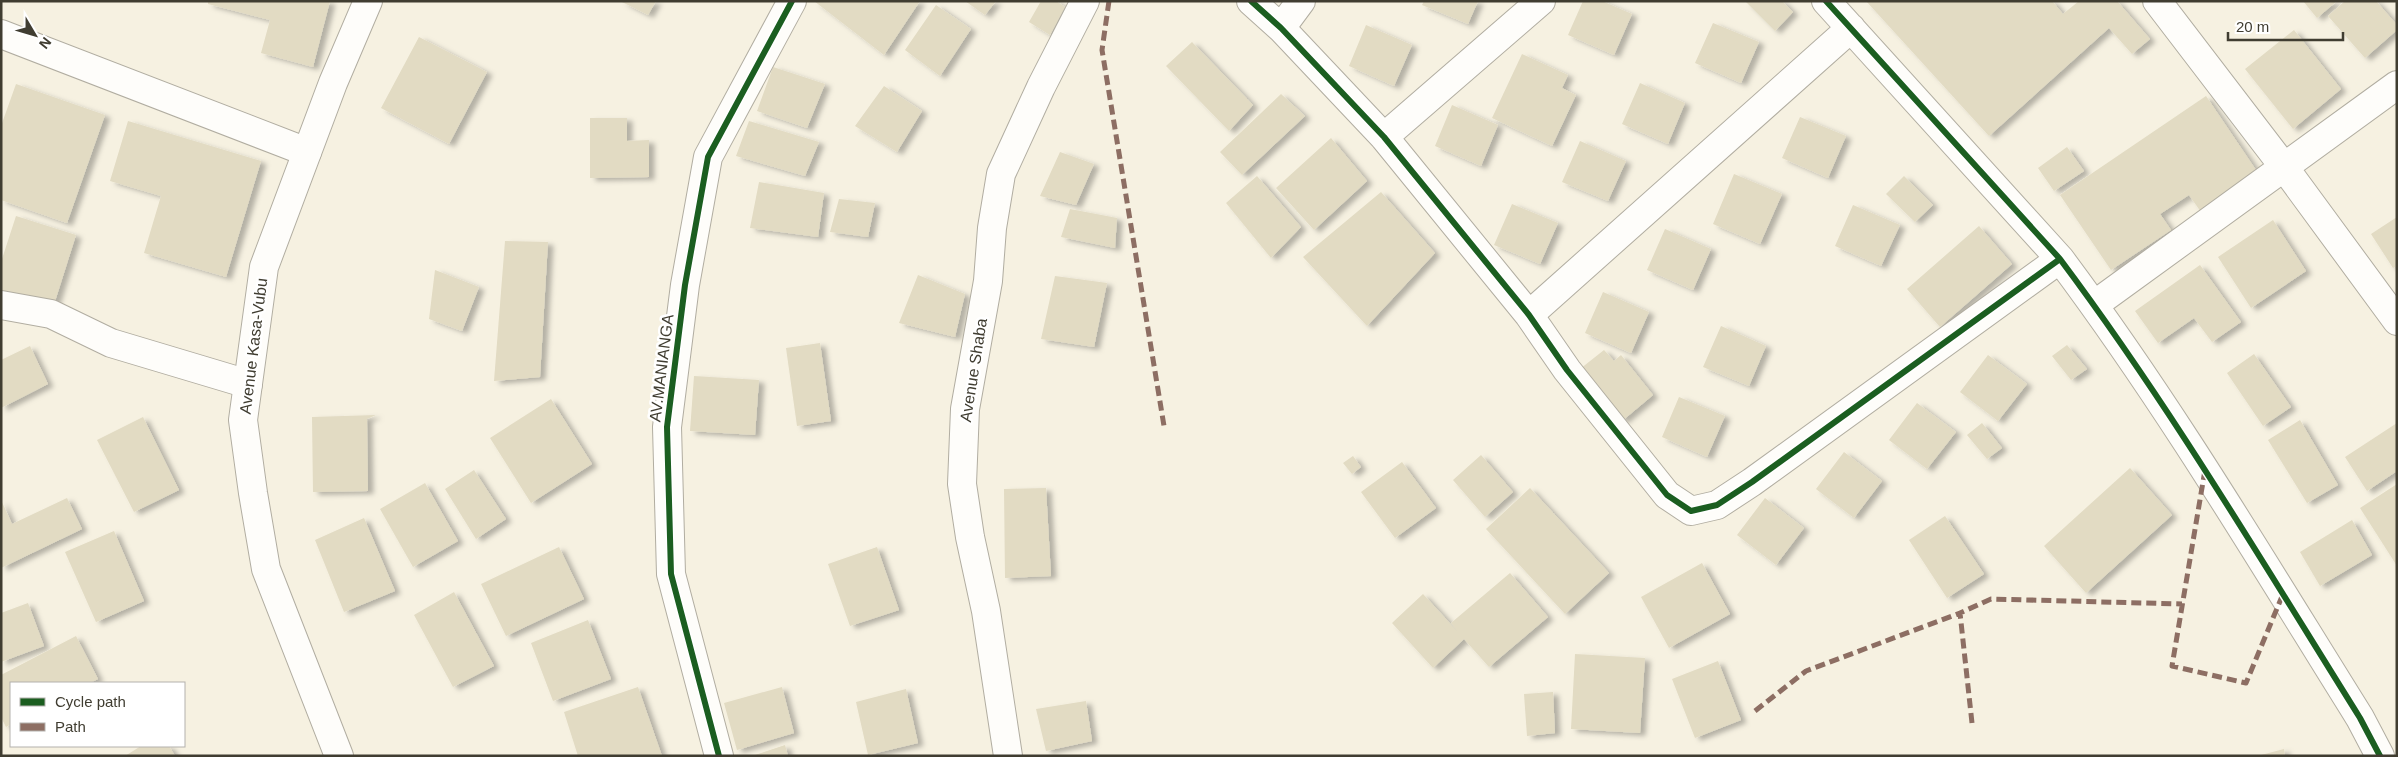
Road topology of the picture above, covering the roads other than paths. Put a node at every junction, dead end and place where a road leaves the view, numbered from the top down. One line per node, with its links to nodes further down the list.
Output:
1 (368, 1): 14 (main road, Avenue Kasa-Vubu)
2 (792, 1): 23 (main road, AV.MANIANGA)
3 (1085, 1): 24 (main road, Avenue Shaba)
4 (1251, 1): 9 (main road)
5 (1301, 1): 9 (main road)
6 (1541, 1): 13 (main road)
7 (1826, 1): 10 (main road)
8 (2158, 1): 15 (main road)
9 (1281, 28): 13 (main road)
10 (1851, 28): 16 (main road); 19 (main road)
11 (1, 34): 14 (main road)
12 (2397, 85): 15 (main road)
13 (1384, 137): 19 (main road)
14 (307, 152): 21 (main road, Avenue Kasa-Vubu)
15 (2284, 167): 18 (main road); 20 (main road)
16 (2060, 260): 18 (main road); 19 (main road)
17 (1, 304): 21 (main road)
18 (2094, 305): 25 (main road)
19 (1529, 315)
20 (2397, 321)
21 (248, 384): 22 (main road, Avenue Kasa-Vubu)
22 (339, 756)
23 (719, 756)
24 (1008, 756)
25 (2380, 756)

